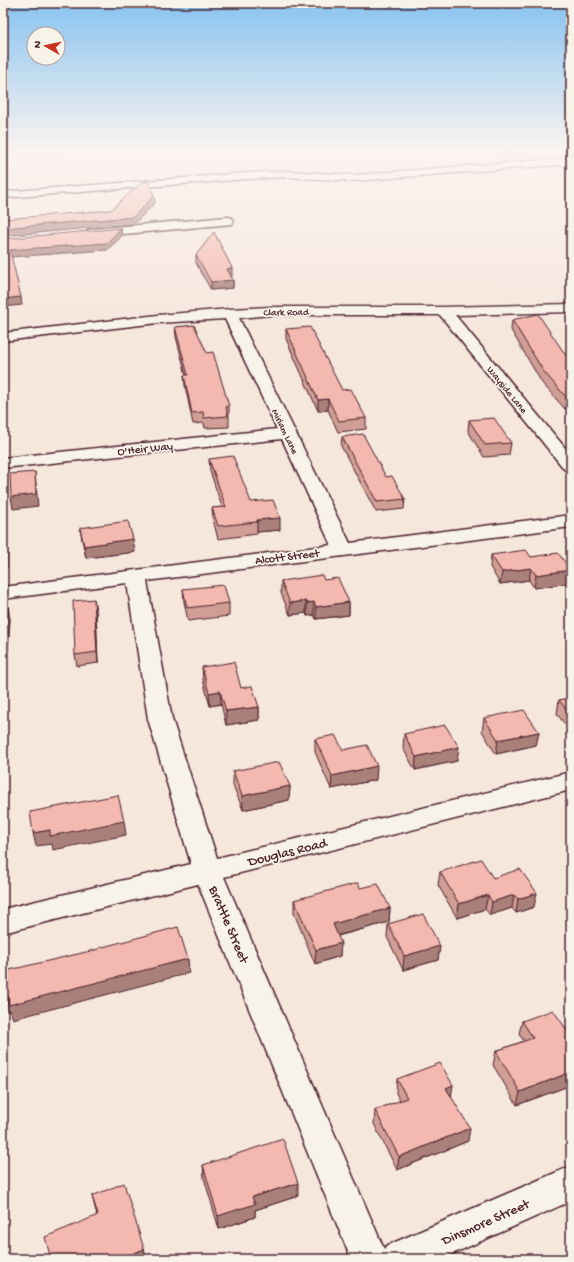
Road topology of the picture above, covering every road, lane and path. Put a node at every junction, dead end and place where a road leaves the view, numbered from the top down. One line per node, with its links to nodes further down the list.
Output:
1 (228, 221): 2 (street)
2 (80, 234)
3 (571, 308): 4 (street, Clark Road)
4 (444, 311): 5 (street, Clark Road); 9 (street, Wayside Lane)
5 (230, 313): 6 (street, Clark Road); 7 (street, Miriam Lane)
6 (3, 337)
7 (287, 433): 8 (street, O'Heir Way); 11 (street, Miriam Lane)
8 (3, 463)
9 (571, 466)
10 (571, 520): 11 (street, Alcott Street)
11 (343, 549): 12 (street, Alcott Street)
12 (136, 575): 13 (street, Alcott Street); 15 (street, Brattle Street)
13 (3, 593)
14 (571, 781): 15 (street, Douglas Road)
15 (207, 870): 16 (street, Douglas Road); 18 (street, Brattle Street)
16 (3, 921)
17 (571, 1183): 19 (street, Dinsmore Street)
18 (370, 1259)
19 (399, 1259)

